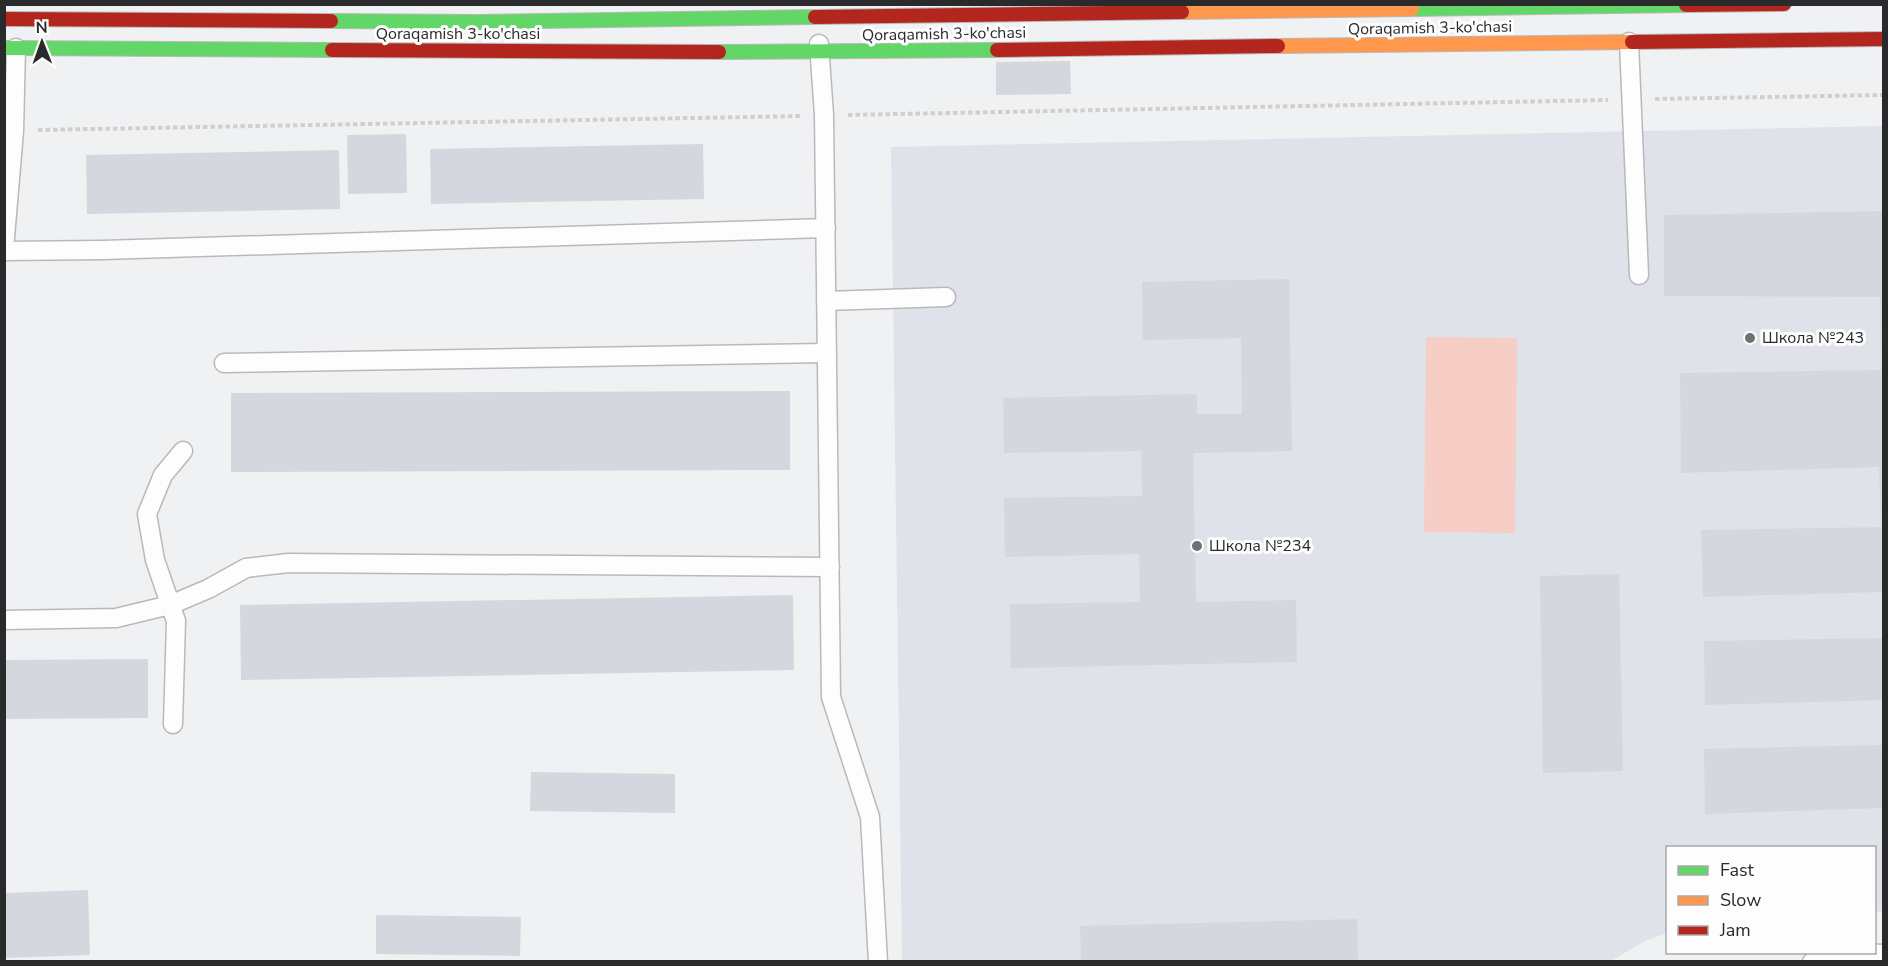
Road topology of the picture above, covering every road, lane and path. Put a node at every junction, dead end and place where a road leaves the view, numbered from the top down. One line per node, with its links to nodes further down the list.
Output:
1 (1784, 4): 2 (main road, Qoraqamish 3-ko'chasi)
2 (1130, 9): 5 (main road, Qoraqamish 3-ko'chasi)
3 (682, 12): 4 (main road, Qoraqamish 3-ko'chasi); 5 (main road, Qoraqamish 3-ko'chasi)
4 (477, 13): 6 (main road, Qoraqamish 3-ko'chasi)
5 (818, 18): 10 (lane)
6 (4, 19)
7 (1884, 39): 8 (main road, Qoraqamish 3-ko'chasi)
8 (1629, 42): 10 (main road, Qoraqamish 3-ko'chasi); 12 (lane)
9 (10, 48): 10 (main road, Qoraqamish 3-ko'chasi); 14 (lane)
10 (820, 52): 13 (lane)
11 (1884, 95): 12 (path)
12 (1632, 100): 13 (path); 17 (lane)
13 (824, 115): 14 (path); 15 (lane)
14 (14, 131): 16 (lane)
15 (826, 228): 16 (lane); 19 (lane)
16 (4, 250)
17 (1639, 275)
18 (946, 297): 19 (lane)
19 (826, 301): 20 (lane)
20 (827, 353): 21 (lane); 23 (lane)
21 (224, 363)
22 (183, 451): 24 (lane)
23 (830, 567): 24 (lane); 28 (lane)
24 (170, 605): 25 (lane); 26 (lane)
25 (4, 620)
26 (173, 724)
27 (1853, 954): 29 (lane)
28 (878, 962)
29 (1812, 962)

